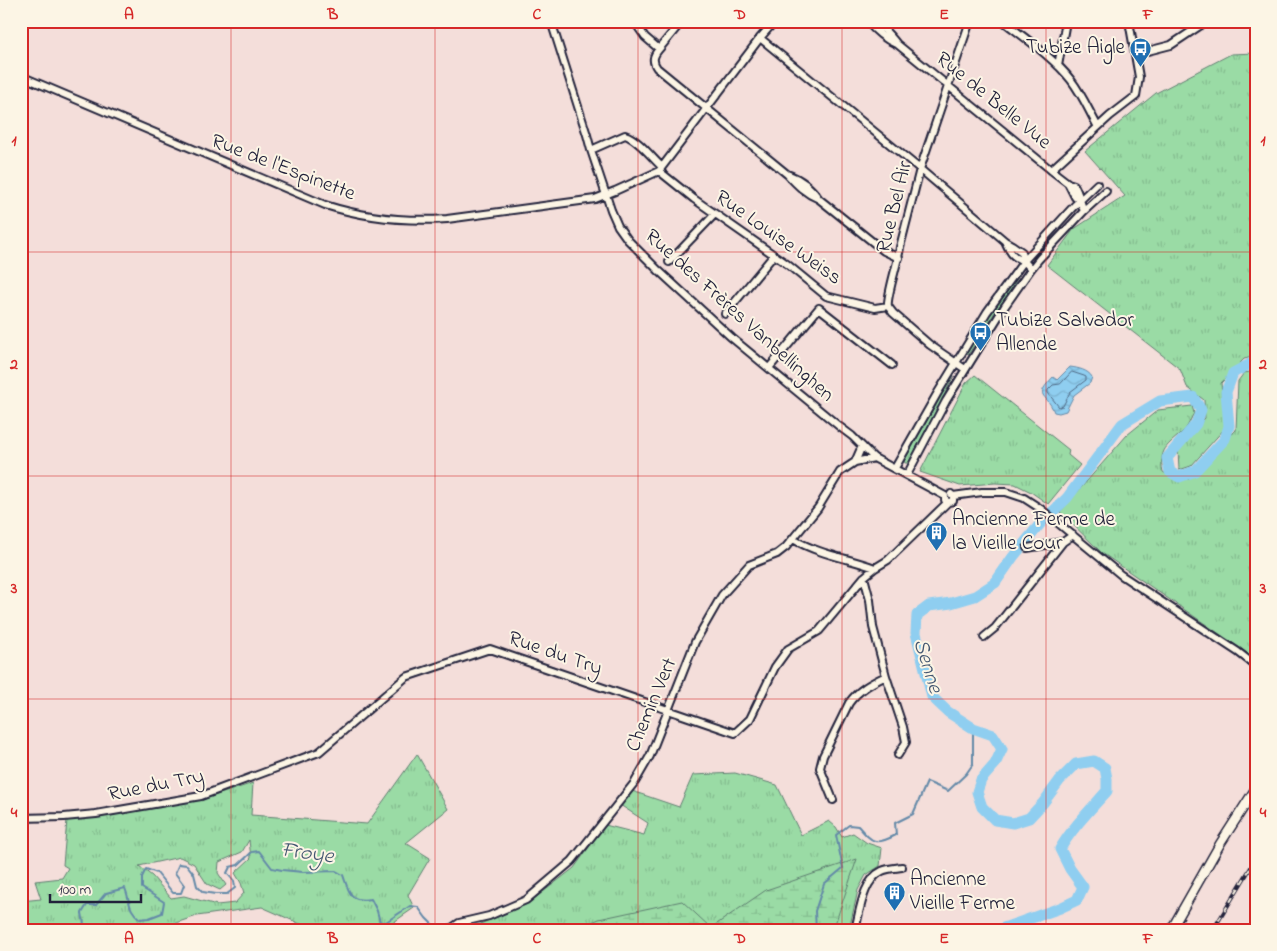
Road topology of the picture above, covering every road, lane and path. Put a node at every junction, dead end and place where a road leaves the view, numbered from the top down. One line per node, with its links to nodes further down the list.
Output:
1 (551, 21): 19 (street, Rue des Frères Vanbellinghen)
2 (634, 21): 12 (street)
3 (682, 21): 12 (street)
4 (775, 21): 11 (street)
5 (869, 21): 16 (street, Rue de Belle Vue)
6 (970, 21): 16 (street, Rue Bel Air)
7 (1004, 21): 14 (street)
8 (1066, 21): 14 (street)
9 (1129, 21): 13 (street)
10 (1204, 21): 13 (street)
11 (760, 38): 17 (street); 21 (street)
12 (658, 49): 17 (street)
13 (1136, 54): 18 (street)
14 (1058, 66): 18 (street)
15 (21, 76): 25 (street, Rue de l'Espinette)
16 (948, 86): 21 (street, Rue Bel Air); 22 (street, Rue de Belle Vue)
17 (708, 109): 20 (street); 30 (street)
18 (1098, 127): 22 (street)
19 (590, 150): 20 (street, Rue Louise Weiss); 25 (street, Rue des Frères Vanbellinghen)
20 (661, 169): 25 (street, Rue de l'Espinette); 28 (street, Rue Louise Weiss)
21 (920, 169): 30 (street, Rue Bel Air); 31 (street)
22 (1051, 170): 26 (street, Rue de Belle Vue)
23 (1097, 184): 26 (street)
24 (1106, 192): 27 (street)
25 (606, 194): 38 (street, Rue des Frères Vanbellinghen)
26 (1079, 200): 27 (street, Rue de Belle Vue); 31 (street)
27 (1084, 211): 33 (street)
28 (715, 214): 29 (street, Rue Louise Weiss); 32 (street)
29 (774, 255): 34 (street, Rue Louise Weiss); 35 (street)
30 (899, 258): 34 (street, Rue Bel Air)
31 (1024, 261): 33 (street); 36 (street)
32 (669, 262)
33 (1030, 269): 39 (street)
34 (888, 306): 36 (street)
35 (726, 314)
36 (957, 364): 39 (street); 43 (street)
37 (892, 365): 38 (street)
38 (769, 368): 40 (street, Rue des Frères Vanbellinghen)
39 (965, 369): 44 (street)
40 (862, 446): 41 (street, Rue des Frères Vanbellinghen); 42 (street, Chemin Vert)
41 (874, 458): 42 (street, Chemin Vert); 43 (street, Rue des Frères Vanbellinghen)
42 (855, 462): 47 (street, Chemin Vert)
43 (895, 468): 44 (street, Rue des Frères Vanbellinghen)
44 (907, 475): 45 (street, Rue des Frères Vanbellinghen)
45 (947, 499): 46 (street, Rue des Frères Vanbellinghen); 50 (street, Rue du Try)
46 (1073, 535): 48 (street); 53 (street, Rue des Frères Vanbellinghen)
47 (793, 538): 50 (street); 55 (street, Chemin Vert)
48 (1062, 542): 49 (street); 52 (street)
49 (1027, 548)
50 (874, 568): 51 (street, Rue du Try)
51 (864, 577): 54 (street); 55 (street, Rue du Try)
52 (984, 637)
53 (1256, 666)
54 (886, 676): 56 (street); 58 (street)
55 (669, 709): 59 (street, Rue du Try); 61 (street, Chemin Vert)
56 (898, 755)
57 (1256, 788): 63 (street)
58 (833, 800)
59 (21, 818)
60 (902, 867): 62 (street)
61 (449, 930)
62 (855, 930)
63 (1171, 930)

